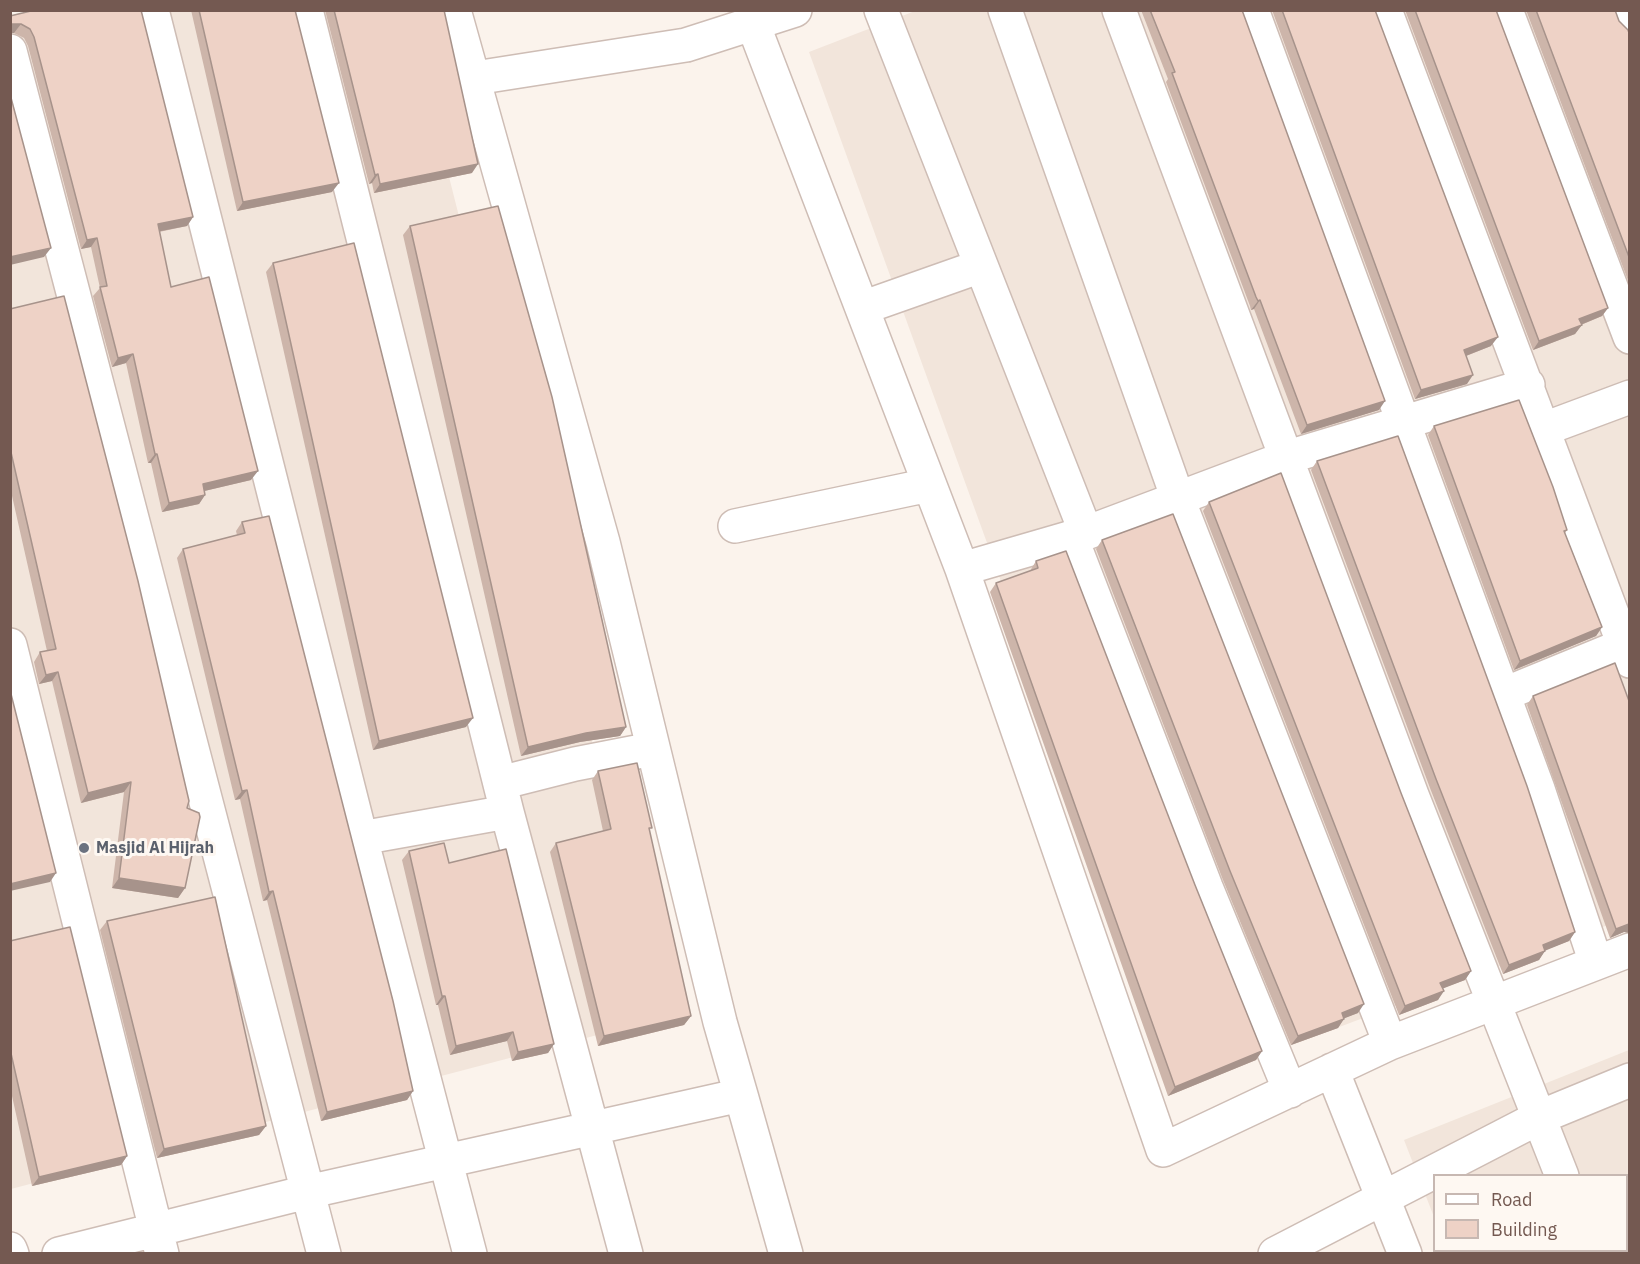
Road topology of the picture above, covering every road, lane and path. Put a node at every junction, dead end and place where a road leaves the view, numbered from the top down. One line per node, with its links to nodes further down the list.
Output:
1 (152, 10): 34 (street)
2 (306, 10): 33 (street)
3 (454, 10): 15 (street)
4 (795, 10): 13 (street)
5 (881, 10): 16 (street)
6 (1005, 10): 25 (street)
7 (1119, 10): 23 (street)
8 (1252, 10): 21 (street)
9 (1385, 10): 19 (street)
10 (1506, 10): 18 (street)
11 (1625, 10): 12 (street)
12 (1629, 23)
13 (740, 28): 15 (street); 17 (street)
14 (10, 51): 47 (street)
15 (475, 78): 32 (street)
16 (981, 266): 17 (street); 27 (street)
17 (862, 308): 24 (street)
18 (1629, 337)
19 (1528, 385): 21 (street); 22 (street)
20 (1629, 397): 22 (street)
21 (1403, 422): 23 (street); 31 (street)
22 (1544, 429): 30 (street)
23 (1288, 457): 25 (street); 37 (street)
24 (929, 485): 26 (street); 28 (street)
25 (1178, 499): 27 (street); 38 (street)
26 (735, 526)
27 (1078, 535): 28 (street); 41 (street)
28 (962, 569): 41 (street)
29 (10, 645): 49 (street)
30 (1627, 653): 31 (street)
31 (1502, 695): 36 (street)
32 (652, 749): 33 (street); 42 (street)
33 (503, 797): 34 (street); 44 (street)
34 (361, 838): 45 (street)
35 (1629, 950): 36 (street)
36 (1596, 963): 37 (street)
37 (1492, 1003): 38 (street); 43 (street)
38 (1390, 1043): 39 (street)
39 (1332, 1070): 41 (street); 48 (street)
40 (1629, 1080): 43 (street)
41 (1290, 1091)
42 (741, 1095): 44 (street); 56 (street)
43 (1540, 1116): 46 (street); 48 (street)
44 (594, 1129): 45 (street); 55 (street)
45 (444, 1161): 47 (street); 54 (street)
46 (1561, 1174)
47 (307, 1192): 49 (street); 53 (street)
48 (1382, 1196): 57 (street); 58 (street)
49 (158, 1241): 52 (street)
50 (10, 1249): 51 (street)
51 (12, 1254)
52 (59, 1254)
53 (324, 1254)
54 (470, 1254)
55 (626, 1254)
56 (786, 1254)
57 (1275, 1254)
58 (1405, 1254)

